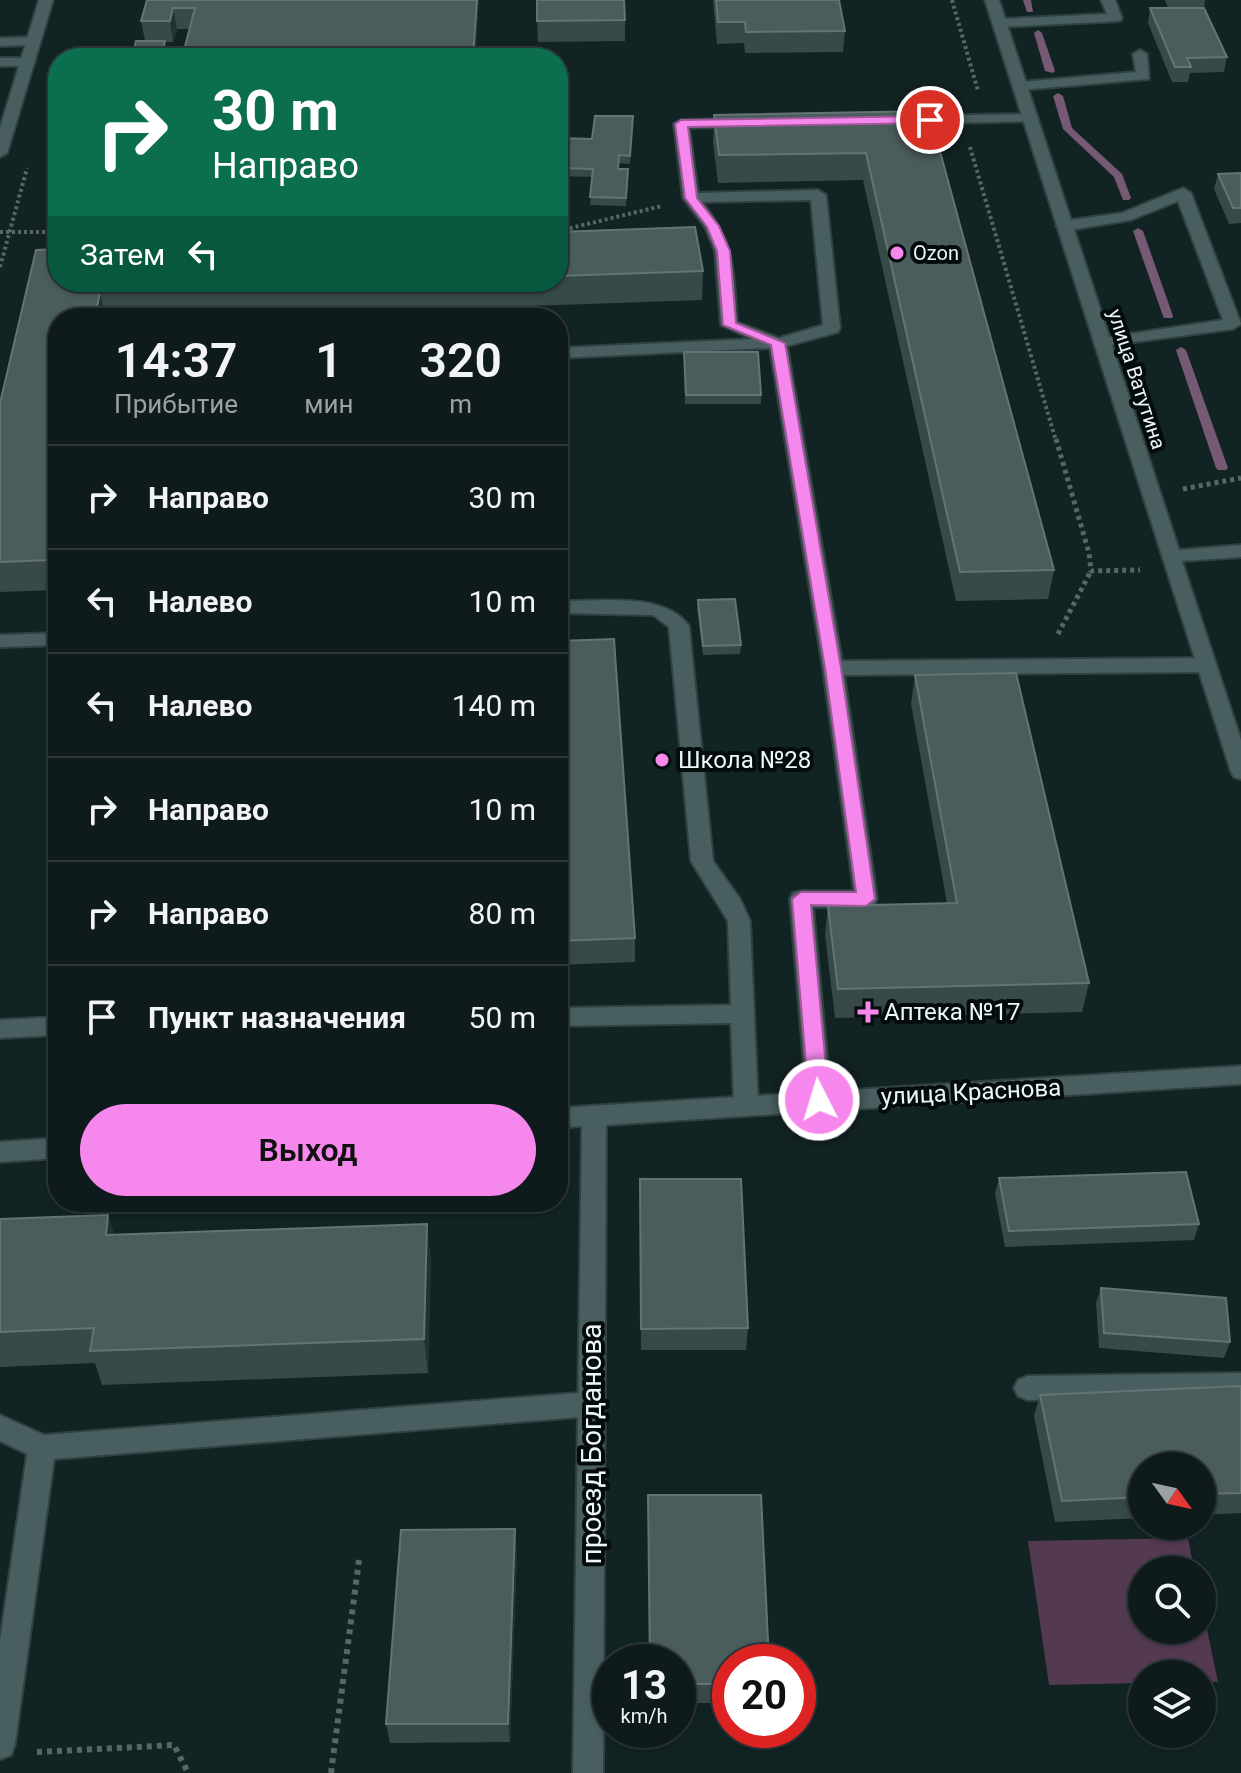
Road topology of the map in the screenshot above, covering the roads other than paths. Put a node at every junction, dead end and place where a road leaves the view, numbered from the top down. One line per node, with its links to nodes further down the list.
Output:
1 (46, 0): 5 (street)
2 (992, 0): 4 (street, улица Ватутина)
3 (1108, 0): 4 (street)
4 (1000, 23): 10 (street, улица Ватутина)
5 (34, 41): 6 (street); 9 (street)
6 (0, 42)
7 (1140, 54): 10 (street)
8 (0, 62): 9 (street)
9 (28, 62): 14 (street)
10 (1021, 86): 11 (street, улица Ватутина)
11 (1032, 118): 12 (street); 16 (street, улица Ватутина)
12 (884, 121)
13 (759, 123): 15 (street)
14 (0, 153)
15 (691, 198): 17 (street); 17 (street)
16 (1064, 226): 18 (street, улица Ватутина); 18 (street)
17 (778, 343): 19 (street); 26 (street)
18 (1102, 343): 21 (street, улица Ватутина)
19 (568, 353)
20 (1241, 551): 21 (street)
21 (1174, 562): 25 (street, улица Ватутина)
22 (568, 607): 28 (street)
23 (48, 639): 24 (street)
24 (0, 641)
25 (1206, 665): 26 (street); 27 (street, улица Ватутина)
26 (833, 668): 33 (street)
27 (1241, 772)
28 (742, 1014): 29 (street); 34 (street)
29 (568, 1017)
30 (48, 1027): 31 (street)
31 (0, 1029)
32 (1241, 1075): 33 (street, улица Краснова)
33 (819, 1100): 34 (street, улица Краснова)
34 (746, 1105): 35 (street, улица Краснова)
35 (594, 1115): 36 (street, улица Краснова); 41 (street, проезд Богданова)
36 (568, 1117)
37 (48, 1149): 38 (street)
38 (0, 1152)
39 (1241, 1385): 40 (street)
40 (1027, 1388)
41 (591, 1404): 43 (street); 45 (street, проезд Богданова)
42 (0, 1427): 43 (street)
43 (42, 1448): 44 (street)
44 (0, 1744)
45 (588, 1773)

